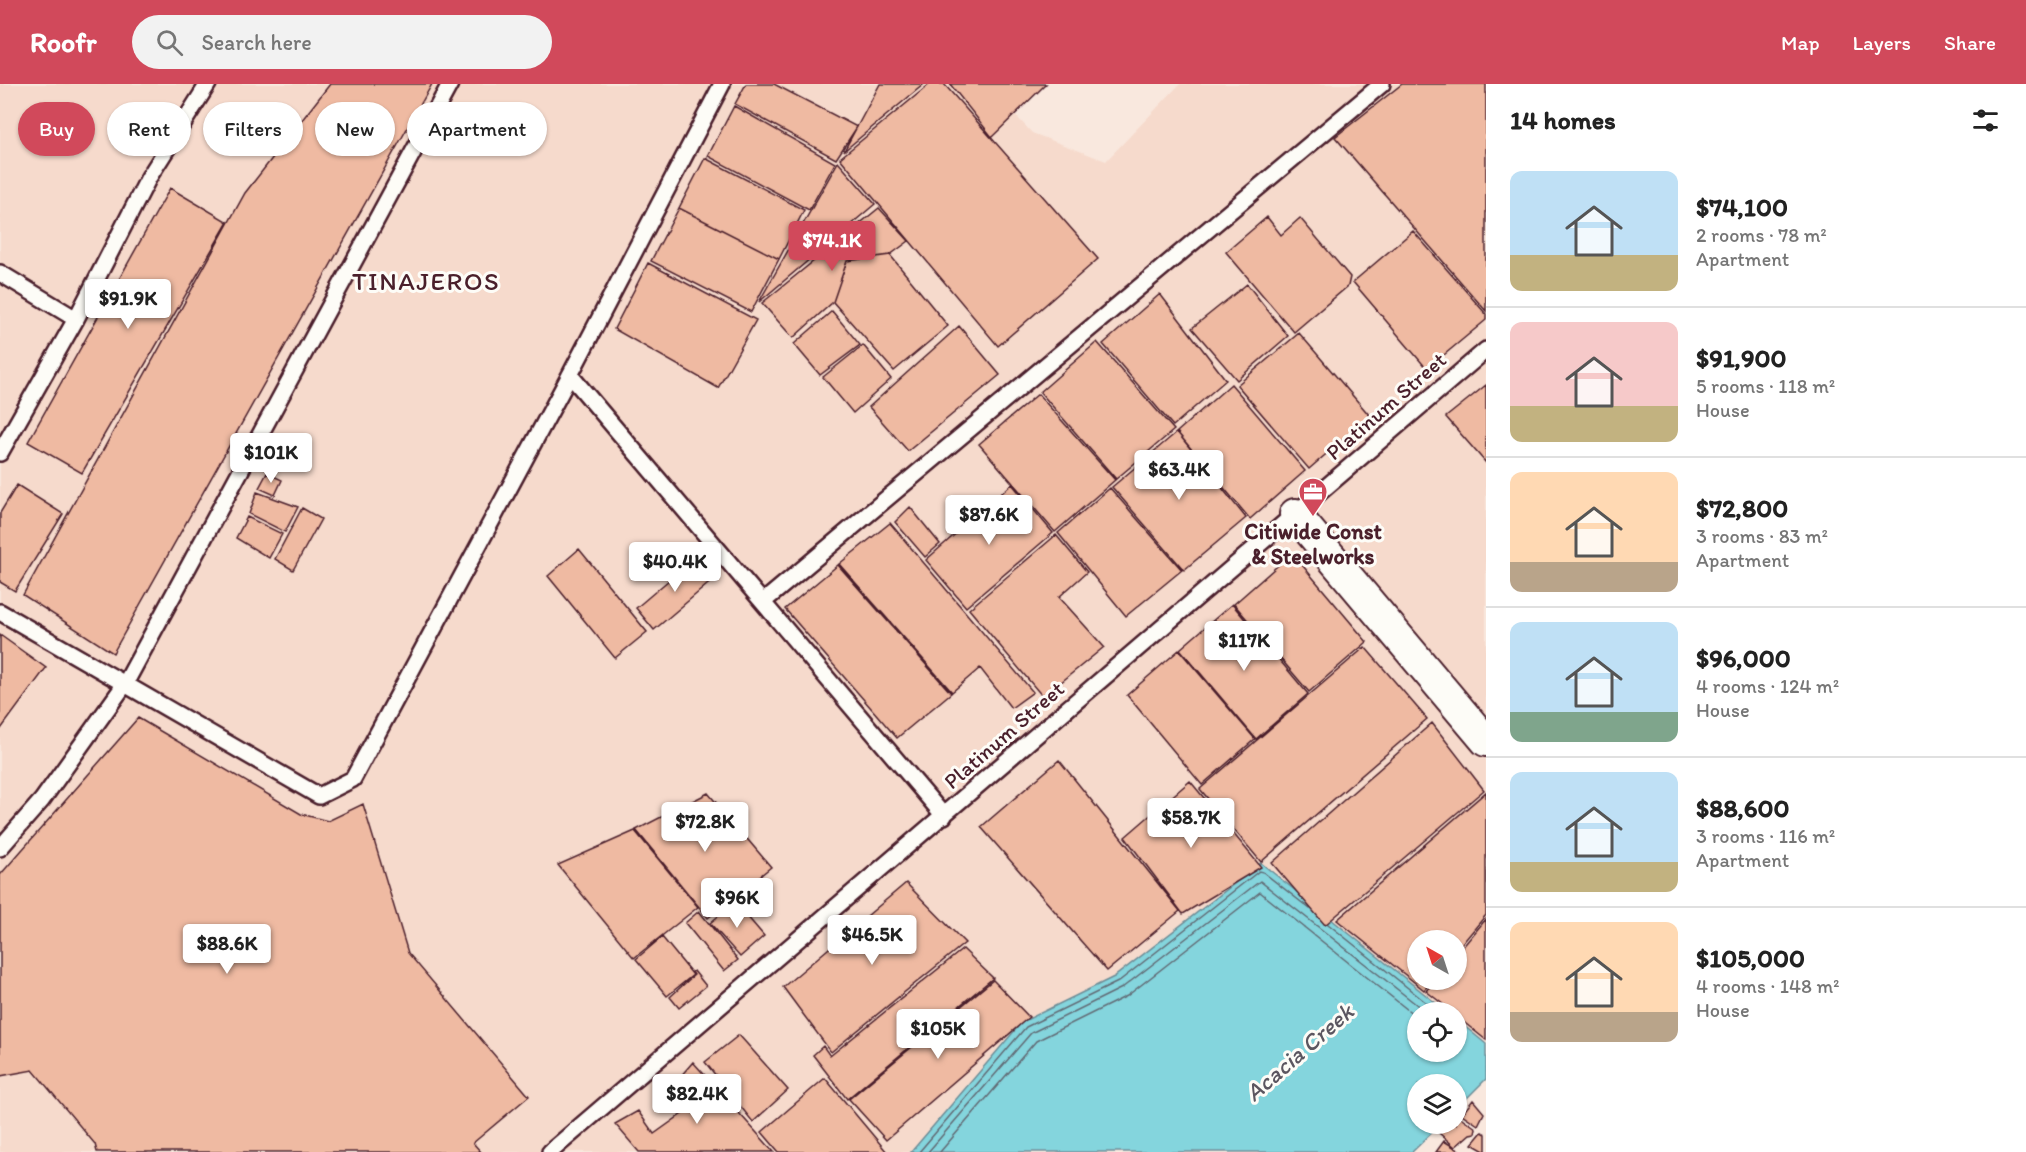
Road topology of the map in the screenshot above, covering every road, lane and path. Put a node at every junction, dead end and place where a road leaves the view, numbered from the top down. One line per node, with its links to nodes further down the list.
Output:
1 (208, 84): 6 (lane)
2 (450, 84): 13 (lane)
3 (722, 84): 8 (lane)
4 (1382, 84): 11 (lane)
5 (0, 273): 6 (lane)
6 (76, 319): 9 (lane)
7 (1486, 350): 10 (lane, Platinum Street)
8 (570, 375): 11 (lane); 13 (lane)
9 (0, 453)
10 (1295, 514): 14 (street); 15 (lane, Platinum Street)
11 (763, 602): 15 (lane)
12 (0, 612): 13 (lane)
13 (125, 684): 16 (lane)
14 (1486, 741)
15 (944, 816): 17 (lane, Platinum Street)
16 (0, 848)
17 (550, 1152)

